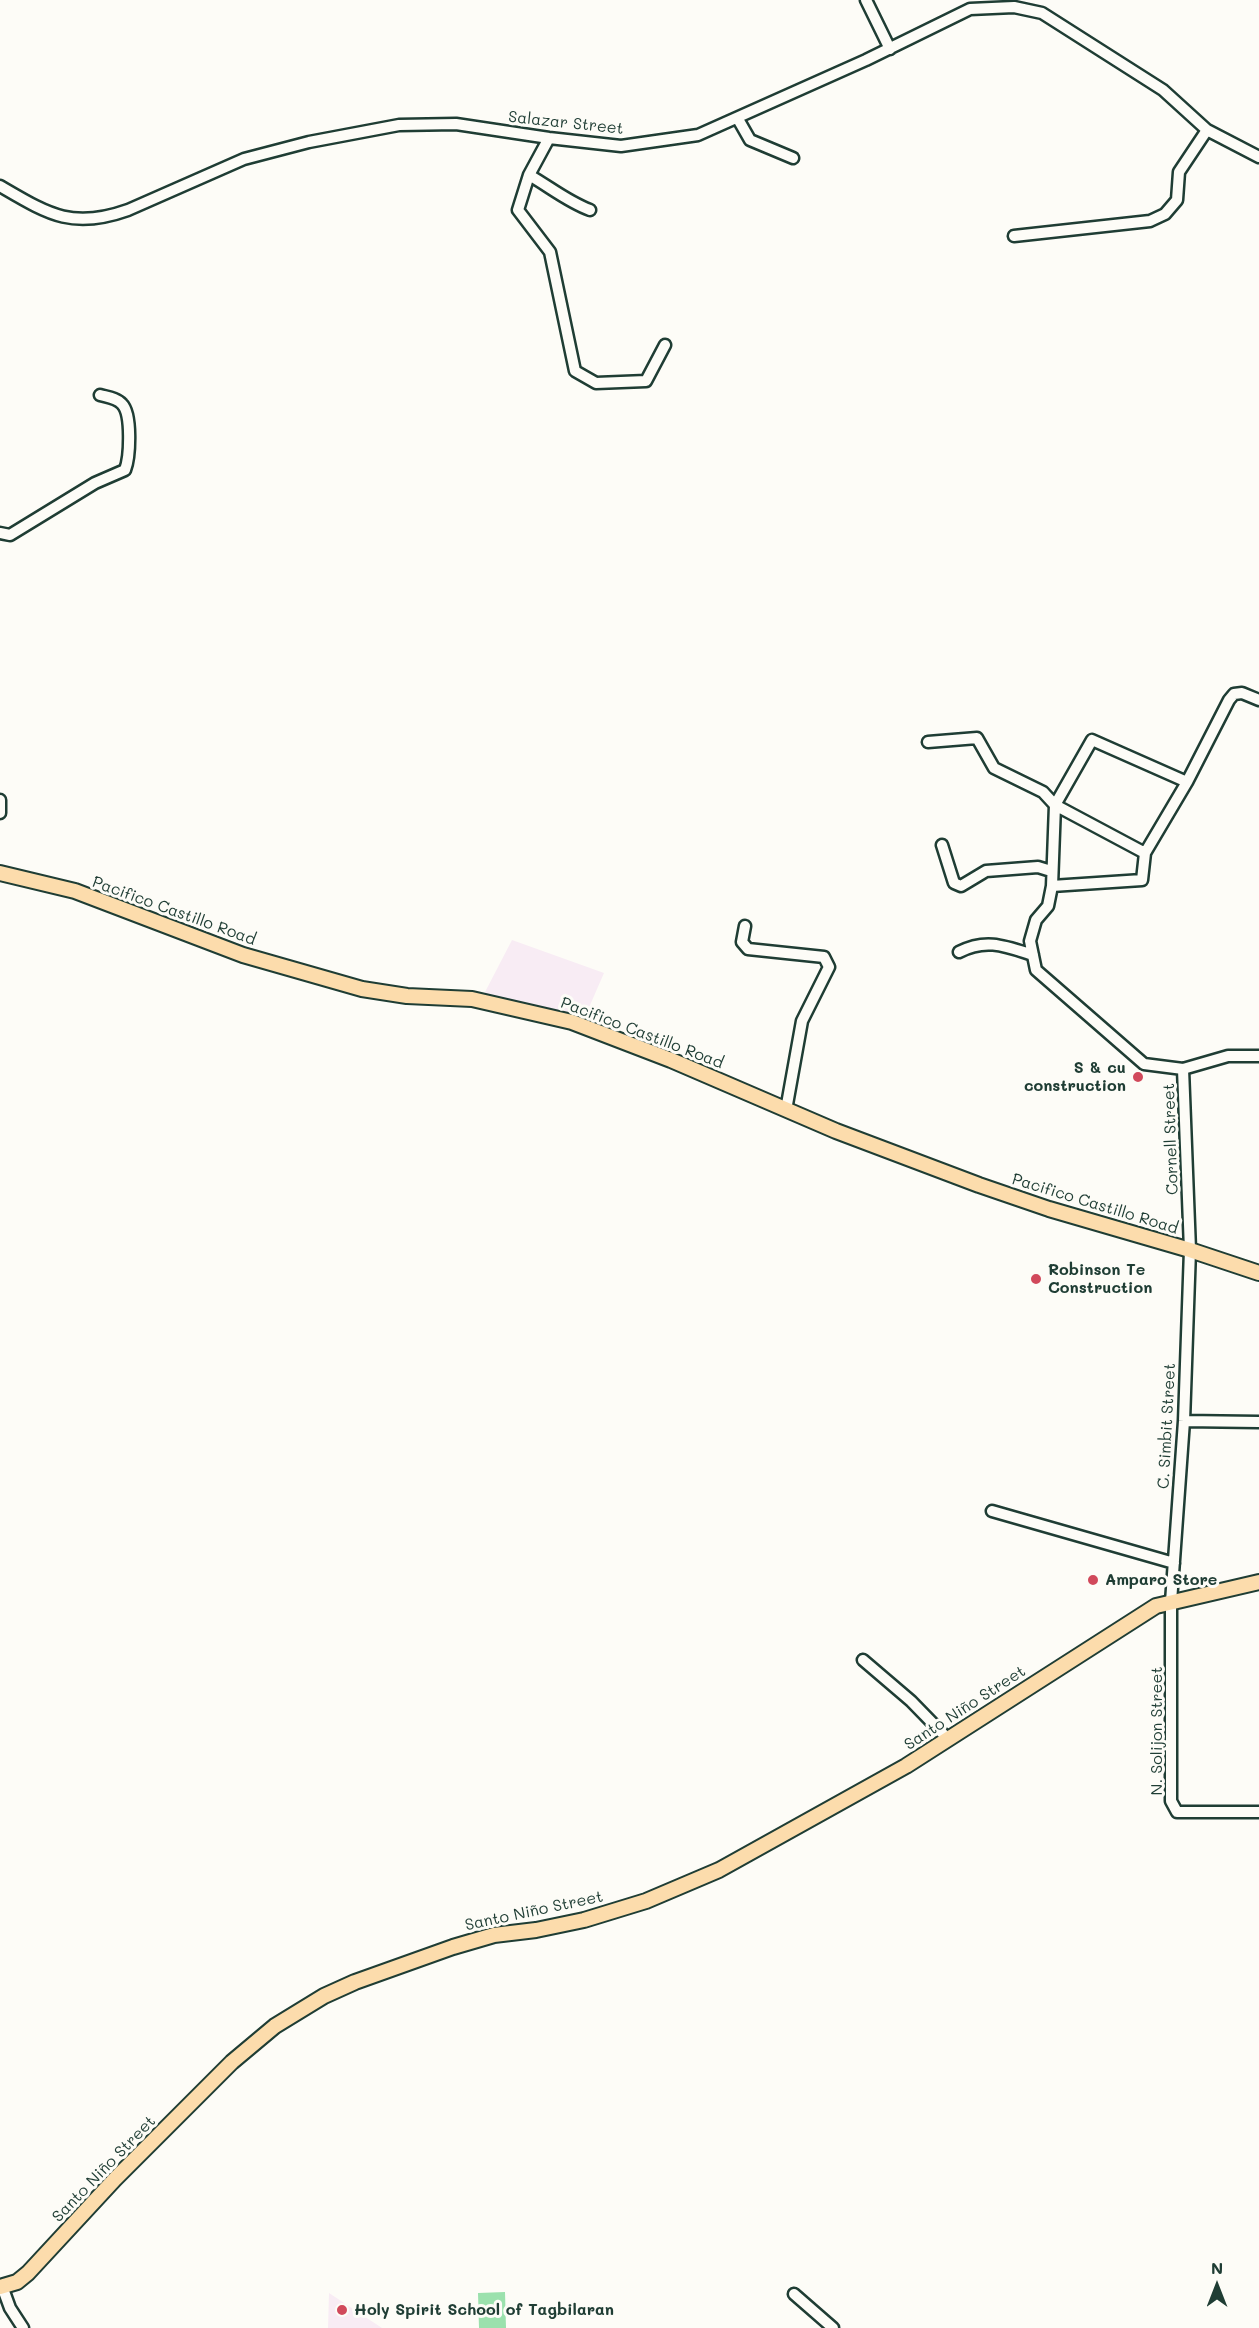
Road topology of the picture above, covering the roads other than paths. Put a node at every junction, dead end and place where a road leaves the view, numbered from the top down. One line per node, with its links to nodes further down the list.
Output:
1 (866, 0): 2 (street)
2 (890, 49): 3 (street, Salazar Street); 4 (street, Salazar Street)
3 (738, 119): 5 (street, Salazar Street); 7 (street)
4 (1207, 130): 6 (street, Salazar Street); 11 (street)
5 (549, 138): 8 (street); 9 (street, Salazar Street)
6 (1259, 157)
7 (793, 158)
8 (530, 176): 10 (street); 12 (street)
9 (0, 186)
10 (590, 210)
11 (1014, 236)
12 (665, 345)
13 (100, 395): 14 (street)
14 (0, 533)
15 (1259, 700): 17 (street)
16 (928, 742): 19 (street)
17 (1187, 782): 19 (street); 22 (street)
18 (0, 800): 20 (street)
19 (1055, 805): 22 (street); 23 (street)
20 (0, 813)
21 (942, 845): 23 (street)
22 (1145, 853): 25 (street)
23 (1051, 871): 25 (street)
24 (0, 873): 31 (main road, Pacifico Castillo Road)
25 (1052, 886): 28 (street)
26 (745, 926): 31 (street)
27 (959, 952): 28 (street)
28 (1033, 955): 30 (street)
29 (1259, 1056): 30 (street, Cornell Street)
30 (1183, 1069): 32 (street, Cornell Street)
31 (786, 1110): 32 (main road, Pacifico Castillo Road)
32 (1190, 1250): 33 (main road, Pacifico Castillo Road); 34 (street, C. Simbit Street)
33 (1259, 1273)
34 (1184, 1421): 35 (street); 37 (street, C. Simbit Street)
35 (1259, 1422)
36 (992, 1511): 37 (street)
37 (1174, 1563): 39 (street, C. Simbit Street)
38 (1259, 1582): 39 (main road, Santo Niño Street)
39 (1171, 1602): 41 (main road, Santo Niño Street); 42 (street, N. Solijon Street)
40 (863, 1660): 41 (street)
41 (948, 1739): 43 (main road, Santo Niño Street)
42 (1259, 1812)
43 (1, 2286): 45 (street)
44 (794, 2294): 46 (street)
45 (22, 2328)
46 (833, 2328)

